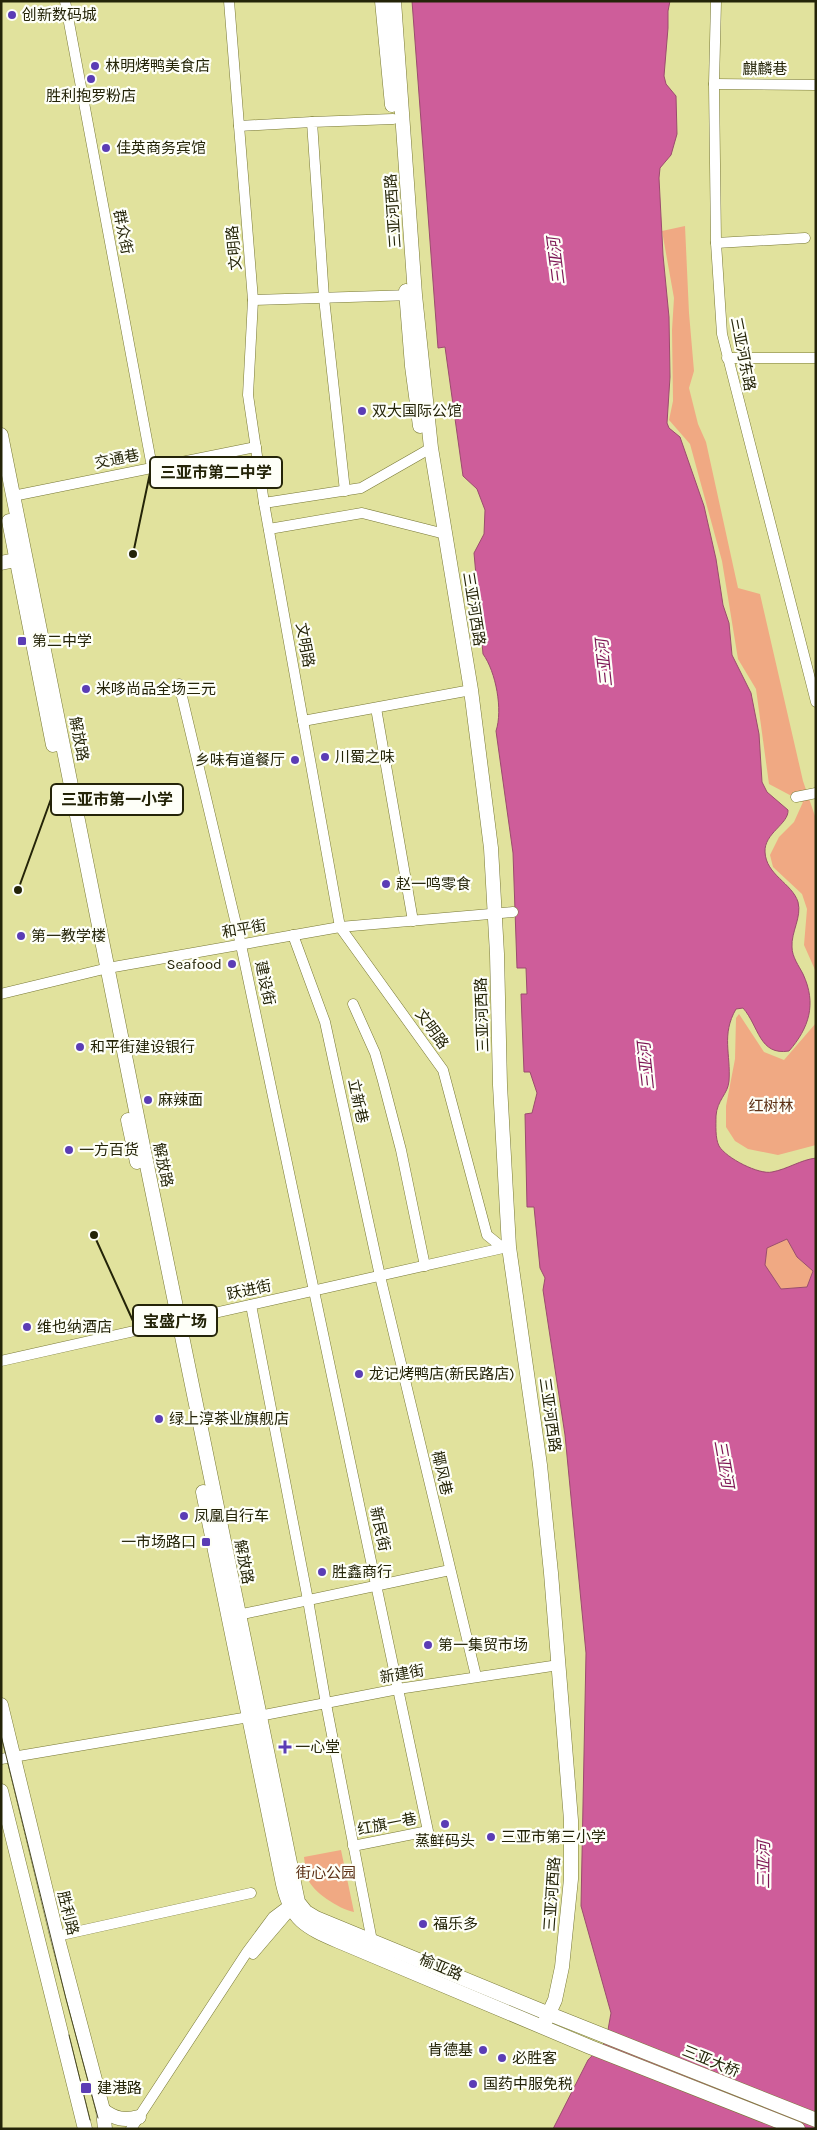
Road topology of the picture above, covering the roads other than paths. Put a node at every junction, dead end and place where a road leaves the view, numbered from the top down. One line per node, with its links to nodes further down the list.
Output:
1 (65, 1): 21 (street, 群众街)
2 (229, 1): 10 (street, 文明路)
3 (382, 1): 8 (main road, 三亚河西路)
4 (394, 1): 13 (main road, 三亚河西路)
5 (716, 1): 6 (street, 三亚河东路)
6 (714, 84): 7 (street, 麒麟巷); 12 (street, 三亚河东路)
7 (816, 85)
8 (393, 119): 9 (street); 13 (main road, 三亚河西路)
9 (312, 122): 10 (street); 14 (street)
10 (239, 126): 15 (street, 文明路)
11 (805, 238): 12 (street)
12 (716, 243): 16 (street, 三亚河东路)
13 (410, 295): 14 (street); 20 (main road, 三亚河西路)
14 (324, 298): 15 (street); 23 (street)
15 (253, 300): 19 (street, 文明路)
16 (727, 358): 17 (street); 32 (street, 三亚河东路)
17 (816, 358)
18 (1, 435): 24 (main road, 解放路)
19 (256, 447): 21 (street, 交通巷); 25 (street, 文明路)
20 (427, 451): 23 (street); 27 (main road, 三亚河西路)
21 (152, 468): 24 (street, 交通巷)
22 (1, 483): 28 (main road, 解放路)
23 (345, 491): 25 (street)
24 (13, 496): 28 (main road, 解放路)
25 (264, 503): 26 (street, 文明路)
26 (269, 529): 27 (street); 34 (street, 文明路)
27 (440, 533): 31 (main road, 三亚河西路)
28 (17, 555): 29 (main road); 43 (main road, 解放路)
29 (1, 562)
30 (179, 684): 42 (street, 建设街)
31 (467, 691): 33 (street); 38 (main road, 三亚河西路)
32 (816, 702)
33 (376, 708): 34 (street); 39 (street)
34 (303, 721): 40 (street, 文明路)
35 (816, 793): 36 (street)
36 (796, 797)
37 (513, 912): 38 (street, 和平街)
38 (492, 914): 39 (street, 和平街); 46 (main road, 三亚河西路); 71 (main road, 三亚河西路)
39 (413, 921): 40 (street, 和平街)
40 (340, 927): 41 (street, 和平街); 46 (street, 文明路)
41 (292, 936): 42 (street, 和平街); 48 (street, 立新巷)
42 (241, 945): 43 (street, 和平街); 49 (street, 建设街)
43 (103, 969): 44 (street, 和平街); 51 (main road, 解放路)
44 (1, 994)
45 (353, 1004): 47 (street)
46 (504, 1248): 47 (street, 跃进街); 57 (main road, 三亚河西路)
47 (425, 1266): 48 (street, 跃进街)
48 (380, 1276): 49 (street, 跃进街); 53 (street, 椰风巷)
49 (315, 1291): 50 (street, 跃进街); 54 (street, 新民街)
50 (251, 1305): 51 (street, 跃进街); 55 (street)
51 (174, 1321): 52 (street, 跃进街); 56 (main road, 解放路); 62 (main road, 解放路)
52 (1, 1361)
53 (450, 1570): 54 (street); 58 (street, 椰风巷)
54 (377, 1586): 55 (street); 59 (street, 新民街)
55 (308, 1600): 56 (street); 60 (street)
56 (238, 1615): 62 (main road, 解放路)
57 (552, 1666): 58 (street, 新建街); 71 (main road, 三亚河西路)
58 (476, 1676): 59 (street, 新建街)
59 (398, 1689): 60 (street, 新建街); 65 (street, 新民街)
60 (326, 1704): 62 (street, 新建街); 66 (street)
61 (1, 1705): 63 (main road, 胜利路)
62 (254, 1717): 63 (street, 新建街); 68 (main road, 解放路)
63 (8, 1758): 69 (main road, 胜利路)
64 (1, 1791): 77 (main road)
65 (428, 1831): 66 (street, 红旗一巷)
66 (353, 1846): 70 (street)
67 (250, 1894): 69 (street)
68 (292, 1906): 70 (main road, 榆亚路); 71 (main road, 榆亚路); 76 (street)
69 (57, 1936): 74 (main road, 胜利路)
70 (372, 1941): 71 (main road, 榆亚路)
71 (542, 2019): 72 (main road, 榆亚路); 73 (main road, 榆亚路)
72 (595, 2032): 75 (main road, 三亚大桥)
73 (590, 2047): 79 (main road, 三亚大桥)
74 (103, 2110): 76 (main road); 78 (main road, 胜利路)
75 (816, 2120)
76 (136, 2125)
77 (85, 2129)
78 (105, 2129)
79 (798, 2129)

